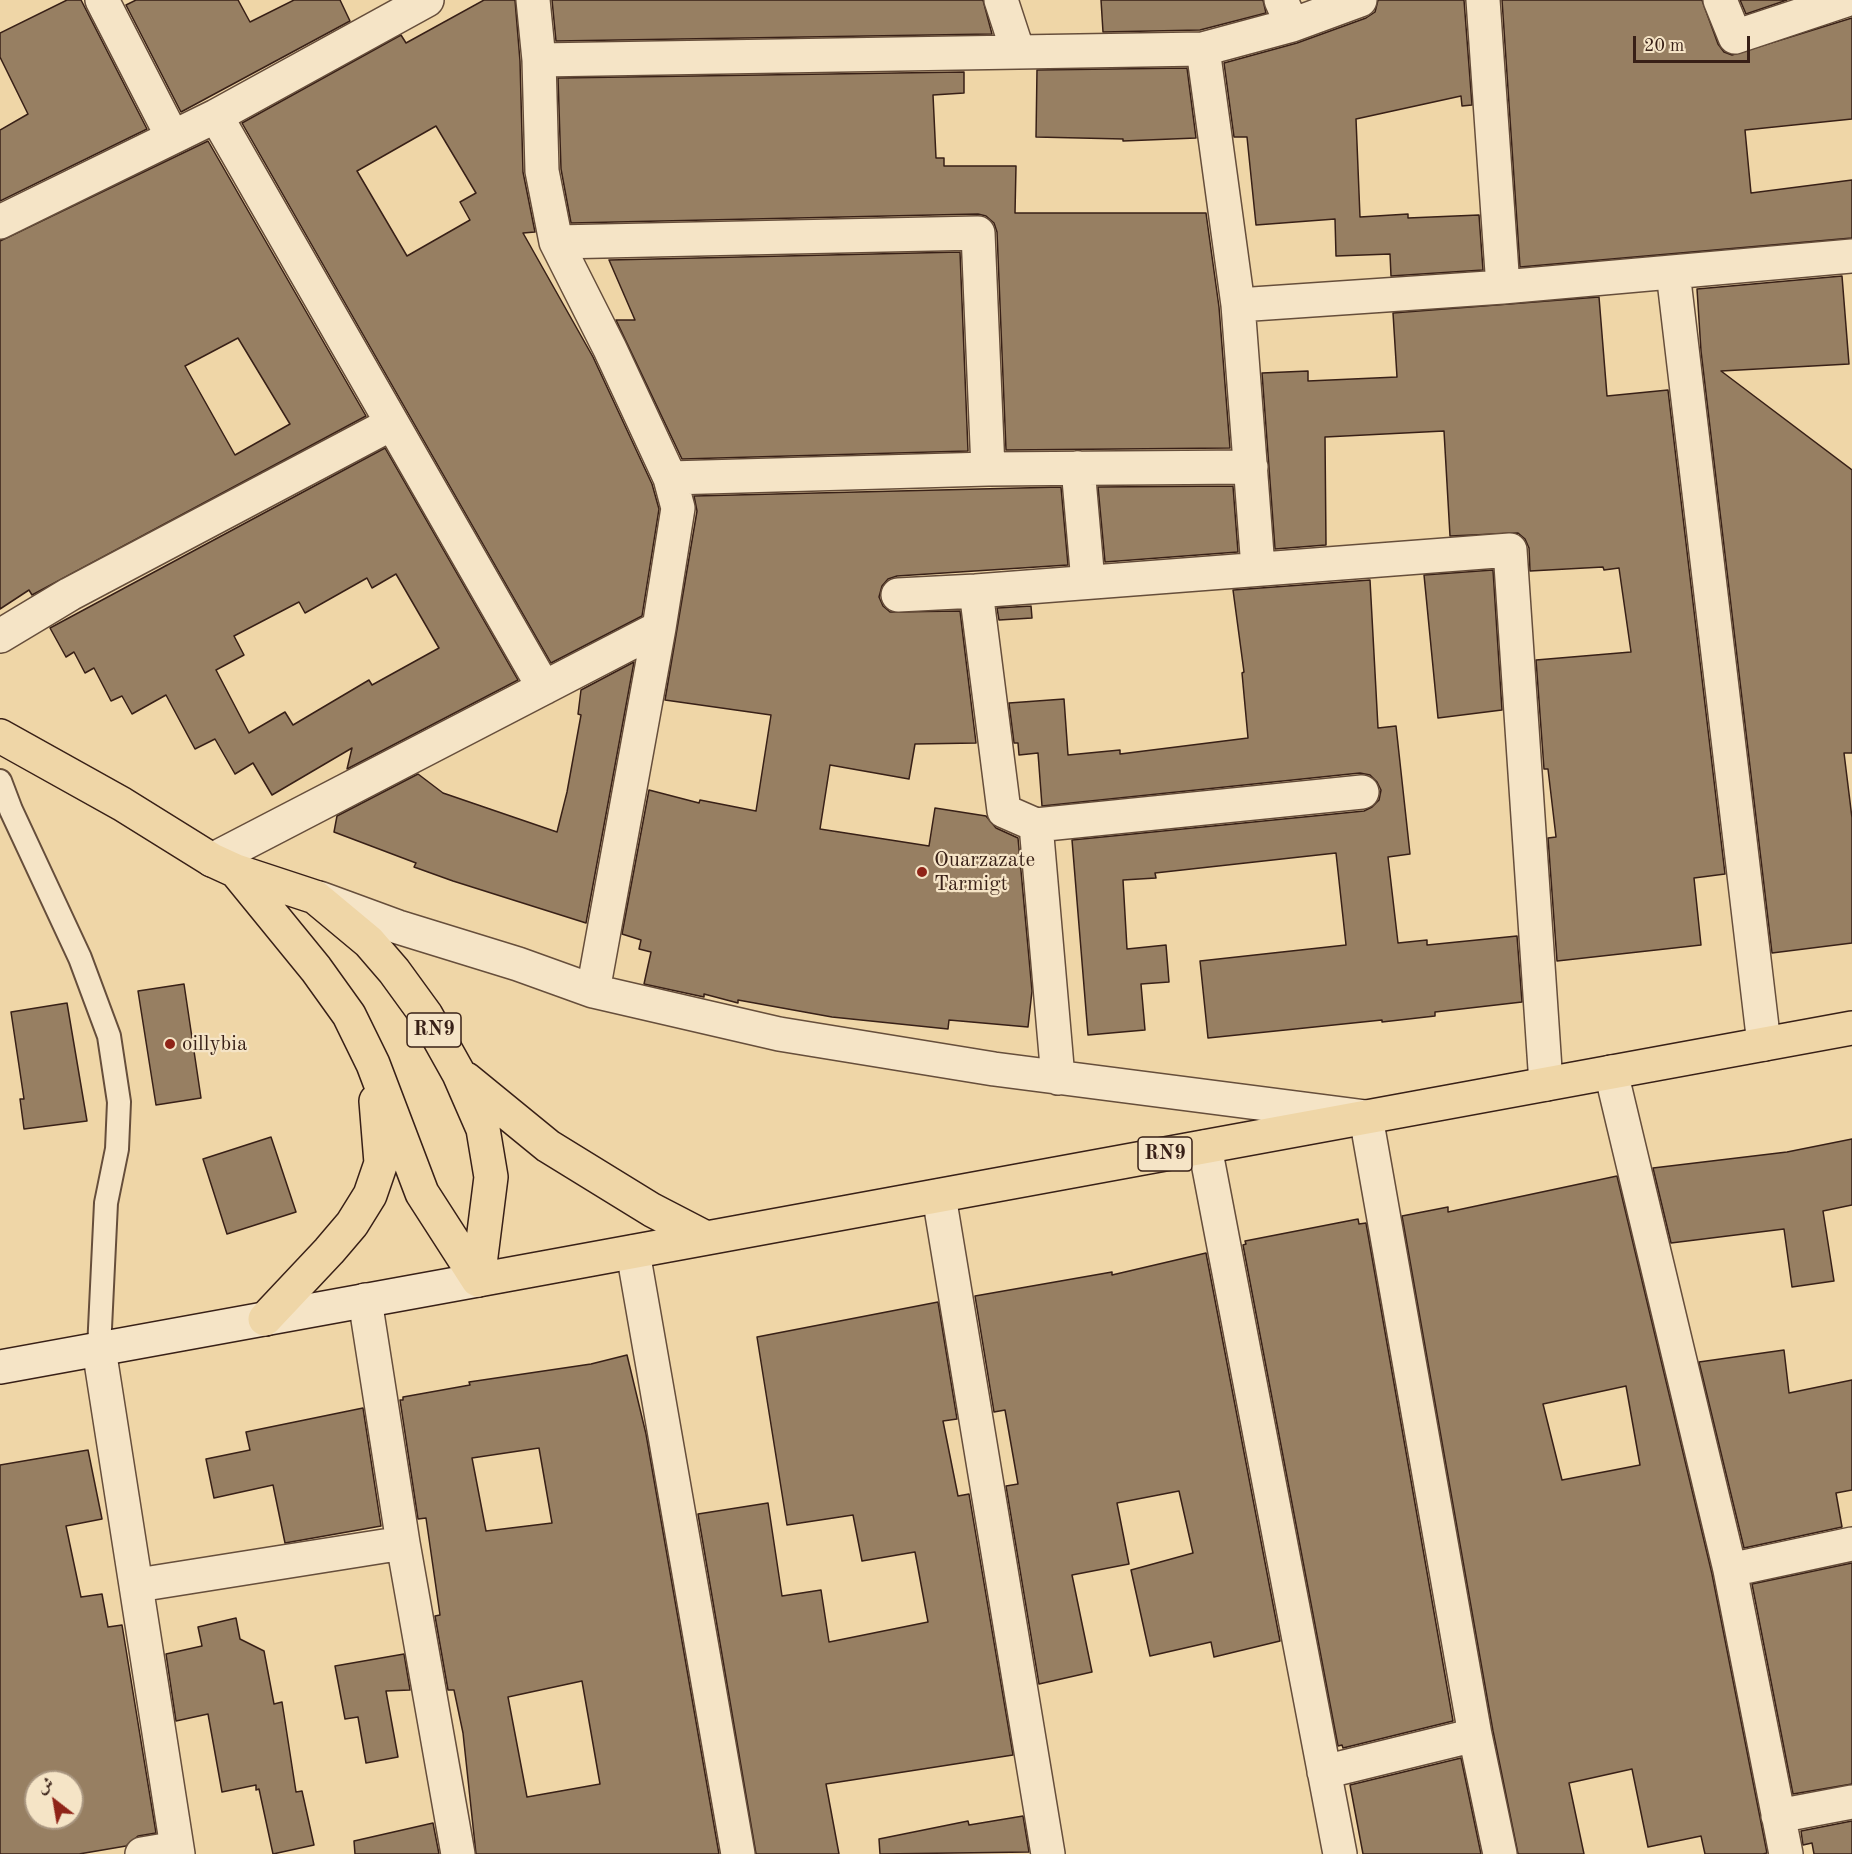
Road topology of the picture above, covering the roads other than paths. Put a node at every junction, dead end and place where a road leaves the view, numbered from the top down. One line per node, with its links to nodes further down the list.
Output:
1 (102, 0): 14 (street)
2 (427, 0): 13 (street)
3 (533, 0): 12 (street)
4 (1001, 0): 11 (street)
5 (1360, 0): 9 (street)
6 (1483, 0): 19 (street)
7 (1720, 0): 8 (street)
8 (1846, 0)
9 (1286, 12): 10 (street)
10 (1203, 49): 11 (street); 20 (street)
11 (1018, 52): 12 (street)
12 (538, 60): 16 (street)
13 (216, 116): 14 (street); 21 (street)
14 (172, 136): 15 (street)
15 (0, 222)
16 (556, 242): 24 (street); 25 (street)
17 (1852, 256): 18 (street)
18 (1673, 272): 19 (street); 41 (street)
19 (1503, 287): 20 (street)
20 (1238, 305): 22 (street)
21 (391, 424): 31 (street); 32 (street)
22 (1251, 466): 23 (street); 26 (street)
23 (1078, 468): 24 (street); 27 (street)
24 (987, 469): 25 (street)
25 (670, 478): 30 (street)
26 (1258, 568): 27 (street); 46 (street)
27 (1088, 582): 28 (street)
28 (976, 591): 29 (street); 36 (street)
29 (898, 595)
30 (659, 628): 32 (street); 39 (street)
31 (0, 636)
32 (544, 688): 37 (street)
33 (0, 736): 37 (main road, RN9)
34 (0, 781): 55 (lane)
35 (1362, 792): 36 (street)
36 (1036, 825): 45 (street)
37 (224, 866): 38 (main road, RN9); 42 (main road, RN9)
38 (315, 897): 39 (street); 44 (main road, RN9)
39 (593, 991): 45 (street)
40 (1852, 1028): 41 (main road, RN9)
41 (1764, 1044): 43 (main road, RN9)
42 (374, 1064): 52 (main road, RN9); 54 (main road)
43 (1611, 1072): 46 (main road, RN9); 59 (street)
44 (459, 1074): 50 (main road); 52 (main road, RN9)
45 (1058, 1078): 47 (street)
46 (1546, 1084): 47 (main road, RN9)
47 (1366, 1117): 48 (main road, RN9); 61 (street)
48 (1205, 1147): 49 (main road, RN9); 62 (street)
49 (939, 1196): 50 (main road, RN9); 69 (street)
50 (706, 1238): 51 (main road, RN9)
51 (633, 1252): 52 (main road, RN9); 68 (street)
52 (478, 1280): 53 (street)
53 (366, 1300): 54 (street); 57 (street)
54 (265, 1319): 55 (street)
55 (99, 1349): 56 (street); 60 (street)
56 (0, 1366)
57 (403, 1543): 60 (street); 67 (street)
58 (1852, 1544): 59 (street)
59 (1730, 1570): 64 (street)
60 (138, 1585): 65 (street)
61 (1475, 1735): 62 (street); 71 (street)
62 (1324, 1772): 70 (street)
63 (1852, 1802): 64 (street)
64 (1778, 1816): 72 (street)
65 (178, 1851): 66 (street)
66 (142, 1854)
67 (458, 1854)
68 (738, 1854)
69 (1048, 1854)
70 (1340, 1854)
71 (1500, 1854)
72 (1786, 1854)

